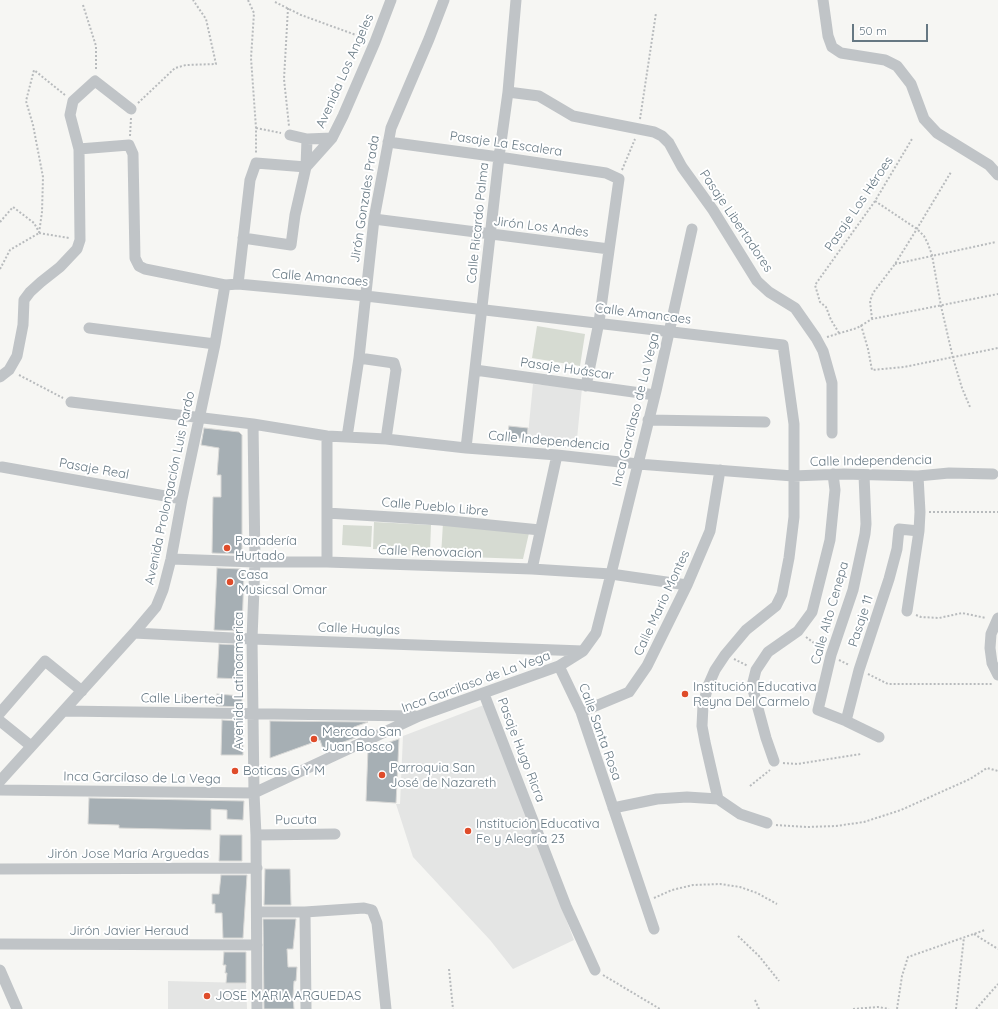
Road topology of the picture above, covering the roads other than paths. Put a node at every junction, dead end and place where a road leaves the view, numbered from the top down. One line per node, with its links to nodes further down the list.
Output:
1 (391, 0): 8 (street, Avenida Los Angeles)
2 (444, 0): 10 (street, Jirón Gonzales Prada)
3 (516, 0): 5 (street, Calle Ricardo Palma)
4 (823, 0): 14 (street)
5 (508, 92): 12 (street, Calle Ricardo Palma); 38 (street, Pasaje Libertadores)
6 (131, 109): 11 (street)
7 (290, 135): 9 (street)
8 (332, 138): 9 (street); 13 (street, Avenida Los Angeles)
9 (307, 139): 13 (street)
10 (388, 142): 12 (street, Pasaje La Escalera); 15 (street, Jirón Gonzales Prada)
11 (79, 148): 21 (street, Calle Amancaes); 30 (street)
12 (499, 156): 17 (street, Calle Ricardo Palma); 19 (street, Pasaje La Escalera)
13 (306, 167): 18 (street); 18 (street)
14 (998, 174)
15 (374, 219): 17 (street, Jirón Los Andes); 22 (street, Jirón Gonzales Prada)
16 (692, 229): 26 (street, Inca Garcilaso de La Vega)
17 (491, 234): 19 (street, Jirón Los Andes); 23 (street, Calle Ricardo Palma)
18 (244, 238): 20 (street)
19 (609, 249): 24 (street)
20 (238, 284): 21 (street, Calle Amancaes); 22 (street, Calle Amancaes)
21 (225, 285): 27 (street, Avenida Prolongación Luis Pardo)
22 (366, 296): 23 (street, Calle Amancaes); 28 (street, Jirón Gonzales Prada)
23 (482, 310): 24 (street, Calle Amancaes); 29 (street, Calle Ricardo Palma)
24 (599, 322): 26 (street, Calle Amancaes); 31 (street)
25 (89, 328): 27 (street)
26 (670, 331): 32 (street, Inca Garcilaso de La Vega); 50 (street, Calle Amancaes)
27 (214, 344): 34 (street, Avenida Prolongación Luis Pardo)
28 (359, 358): 40 (street, Jirón Gonzales Prada); 41 (street)
29 (475, 370): 31 (street, Pasaje Huáscar); 42 (street, Calle Ricardo Palma)
30 (0, 377)
31 (586, 386): 32 (street, Pasaje Huáscar)
32 (655, 395): 35 (street, Inca Garcilaso de La Vega)
33 (71, 402): 34 (street, Calle Independencia)
34 (200, 418): 37 (street, Calle Independencia); 52 (street, Avenida Prolongación Luis Pardo)
35 (648, 420): 36 (street); 44 (street, Inca Garcilaso de La Vega)
36 (765, 422)
37 (253, 424): 39 (street, Calle Independencia); 57 (street, Avenida Latinoamerica)
38 (832, 433)
39 (327, 436): 40 (street, Calle Independencia); 53 (street)
40 (348, 437): 41 (street, Calle Independencia)
41 (386, 439): 42 (street, Calle Independencia)
42 (466, 448): 43 (street, Calle Independencia)
43 (557, 455): 44 (street, Calle Independencia); 54 (street)
44 (638, 464): 46 (street, Calle Independencia); 60 (street, Inca Garcilaso de La Vega)
45 (2, 467): 52 (street, Pasaje Real)
46 (720, 470): 50 (street, Calle Independencia); 61 (street, Calle Mario Montes)
47 (832, 474): 49 (street, Calle Independencia); 50 (street, Calle Independencia); 80 (street)
48 (993, 474): 51 (street, Calle Independencia)
49 (864, 475): 51 (street, Calle Independencia); 77 (street, Calle Alto Cenepa)
50 (793, 476): 84 (street, Calle Amancaes)
51 (918, 476): 55 (street)
52 (182, 499): 56 (street, Avenida Prolongación Luis Pardo)
53 (327, 513): 54 (street, Calle Pueblo Libre); 58 (street)
54 (540, 530): 59 (street)
55 (919, 531): 62 (street); 77 (street, Pasaje 11)
56 (171, 559): 57 (street, Calle Renovacion); 64 (street, Avenida Prolongación Luis Pardo)
57 (255, 562): 58 (street, Calle Renovacion); 65 (street, Avenida Latinoamerica)
58 (327, 562): 59 (street, Calle Renovacion)
59 (532, 569): 60 (street, Calle Renovacion)
60 (611, 574): 61 (street, Calle Renovacion); 66 (street, Inca Garcilaso de La Vega)
61 (687, 585): 72 (street, Calle Mario Montes)
62 (907, 611)
63 (998, 619): 68 (street)
64 (134, 633): 65 (street, Calle Huaylas); 69 (street, Avenida Prolongación Luis Pardo)
65 (252, 639): 66 (street, Calle Huaylas); 74 (street, Avenida Latinoamerica)
66 (583, 651): 67 (street, Inca Garcilaso de La Vega)
67 (559, 666): 70 (street, Inca Garcilaso de La Vega); 72 (street, Calle Santa Rosa)
68 (998, 675)
69 (82, 691): 71 (street, Avenida Prolongación Luis Pardo); 73 (street)
70 (484, 694): 75 (street, Inca Garcilaso de La Vega); 97 (street, Pasaje Hugo Ricra)
71 (64, 711): 74 (street, Calle Liberted); 79 (street, Avenida Prolongación Luis Pardo)
72 (580, 712): 85 (street, Calle Santa Rosa)
73 (0, 713)
74 (252, 715): 75 (street, Calle Liberted); 83 (street, Avenida Latinoamerica)
75 (419, 716): 83 (street, Inca Garcilaso de La Vega)
76 (0, 721): 79 (street)
77 (846, 721): 78 (street)
78 (879, 737)
79 (32, 746): 81 (street, Avenida Prolongación Luis Pardo)
80 (774, 760)
81 (0, 781)
82 (0, 790): 83 (street, Inca Garcilaso de La Vega)
83 (254, 793): 88 (street, Avenida Latinoamerica)
84 (718, 799): 85 (street); 86 (street)
85 (613, 808): 93 (street, Calle Santa Rosa)
86 (767, 823)
87 (335, 834): 88 (street, Pucuta)
88 (256, 835): 89 (street, Avenida Latinoamerica)
89 (257, 868): 90 (street, Jirón Jose María Arguedas); 91 (street, Avenida Latinoamerica)
90 (0, 869)
91 (257, 912): 92 (street); 95 (street, Avenida Latinoamerica)
92 (306, 912): 100 (street); 101 (street)
93 (654, 929)
94 (0, 944): 95 (street, Jirón Javier Heraud)
95 (257, 945): 99 (street, Avenida Latinoamerica)
96 (0, 970): 98 (street)
97 (595, 970)
98 (17, 1009)
99 (257, 1009)
100 (306, 1009)
101 (386, 1009)

